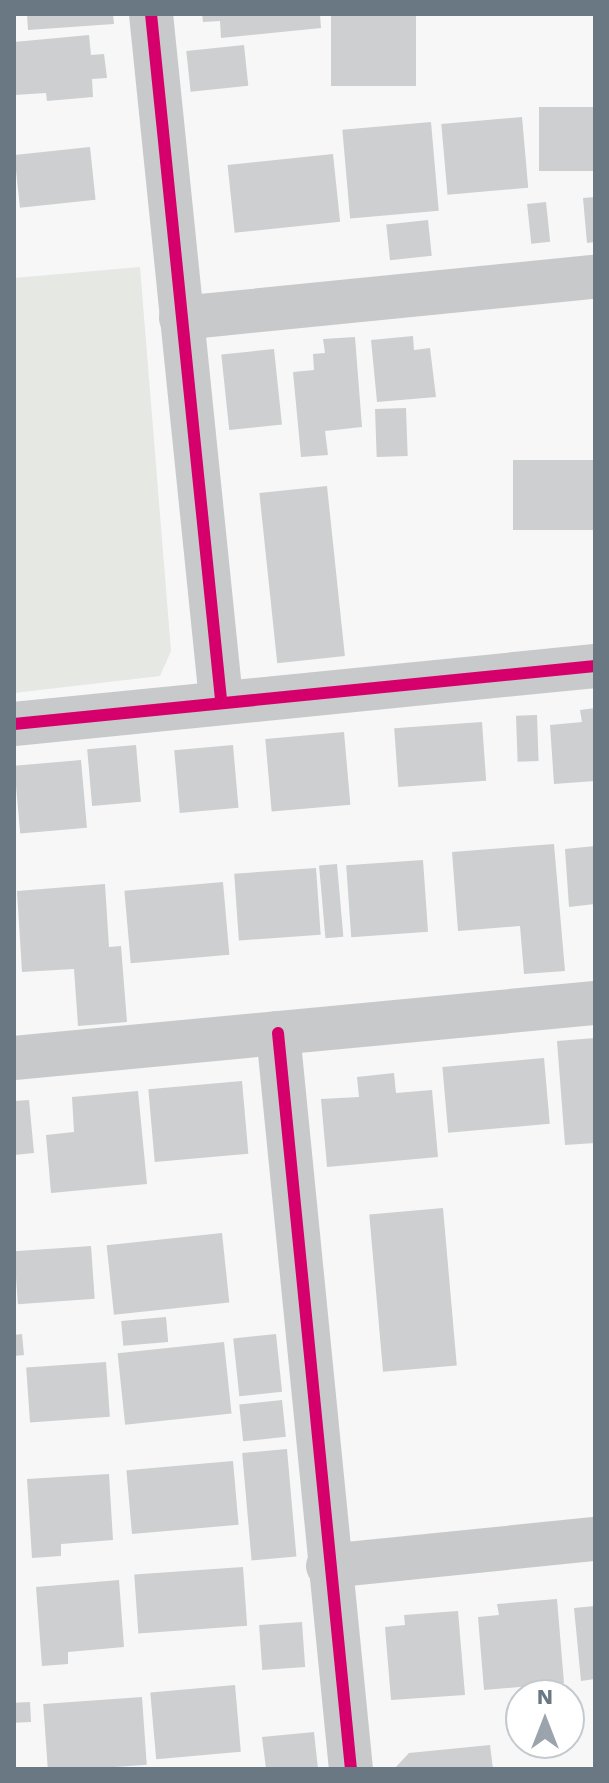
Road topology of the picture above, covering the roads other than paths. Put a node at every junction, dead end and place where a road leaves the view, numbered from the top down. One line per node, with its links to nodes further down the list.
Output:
1 (151, 14): 3 (street)
2 (595, 277): 3 (street)
3 (181, 318): 5 (street)
4 (595, 666): 5 (street)
5 (221, 700): 6 (street)
6 (14, 724)
7 (595, 1003): 8 (street)
8 (278, 1033): 9 (street); 11 (street)
9 (14, 1058)
10 (595, 1539): 11 (street)
11 (328, 1566): 12 (street)
12 (351, 1769)

